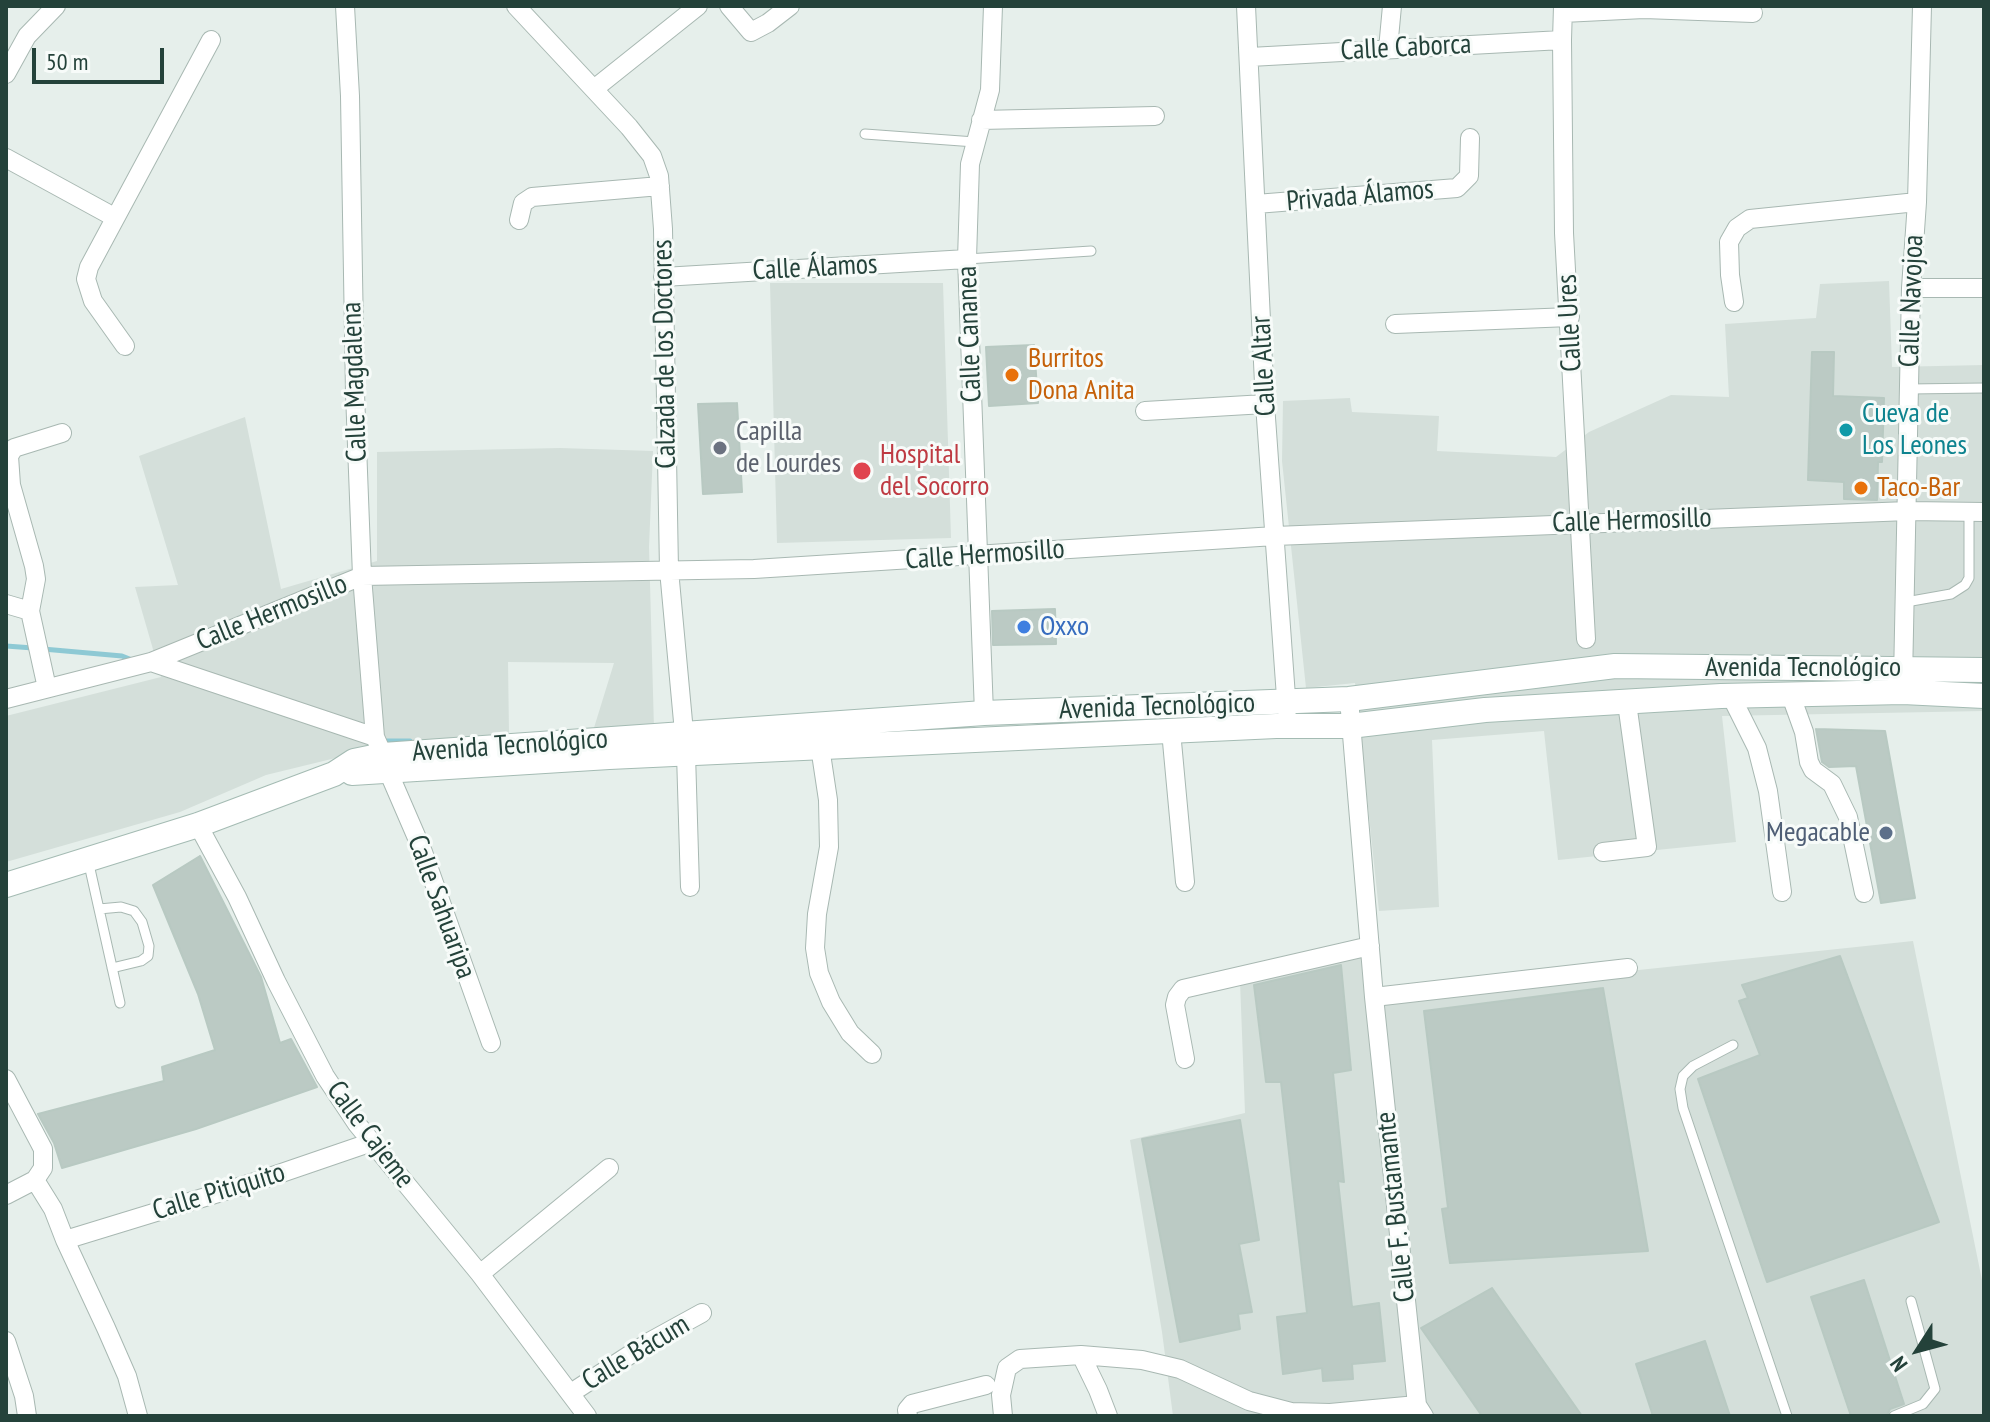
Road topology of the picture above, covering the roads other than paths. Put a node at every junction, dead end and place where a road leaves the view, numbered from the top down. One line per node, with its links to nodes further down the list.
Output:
1 (56, 6): 17 (street)
2 (345, 6): 50 (street, Calle Magdalena)
3 (516, 6): 18 (street, Calzada de los Doctores)
4 (698, 6): 18 (street)
5 (729, 6): 6 (street)
6 (790, 6)
7 (993, 6): 20 (street, Calle Cananea)
8 (1246, 6): 16 (street, Calle Altar)
9 (1392, 6): 15 (street)
10 (1922, 6): 26 (street, Calle Navojoa)
11 (1563, 9): 12 (street); 14 (street, Calle Ures)
12 (1753, 13)
13 (211, 40): 28 (street)
14 (1562, 40): 15 (street, Calle Caborca); 36 (street, Calle Ures)
15 (1388, 49): 16 (street, Calle Caborca)
16 (1250, 57): 27 (street, Calle Altar)
17 (6, 74)
18 (594, 89): 25 (street, Calzada de los Doctores)
19 (1155, 116): 20 (street)
20 (981, 120): 23 (street, Calle Cananea)
21 (865, 134): 23 (lane)
22 (1470, 138): 27 (street, Privada Álamos)
23 (975, 142): 31 (street, Calle Cananea)
24 (6, 158): 28 (street)
25 (660, 186): 29 (street); 32 (street, Calzada de los Doctores)
26 (1917, 202): 33 (street, Calle Navojoa); 35 (street)
27 (1256, 204): 41 (street, Calle Altar)
28 (114, 217): 38 (street)
29 (519, 220)
30 (1091, 251): 31 (lane)
31 (967, 259): 32 (street, Calle Álamos); 48 (street, Calle Cananea)
32 (663, 277): 49 (street, Calzada de los Doctores)
33 (1911, 288): 34 (street); 40 (street, Calle Navojoa)
34 (1984, 288)
35 (1734, 302)
36 (1570, 317): 37 (street); 46 (street, Calle Ures)
37 (1395, 324)
38 (125, 346)
39 (1984, 388): 40 (lane)
40 (1909, 389): 44 (street, Calle Navojoa)
41 (1265, 404): 42 (street); 47 (street, Calle Altar)
42 (1145, 411)
43 (62, 433): 53 (street)
44 (1908, 511): 45 (street, Calle Hermosillo); 46 (street, Calle Hermosillo); 51 (street, Calle Navojoa)
45 (1977, 512): 51 (lane)
46 (1581, 523): 47 (street, Calle Hermosillo); 54 (street, Calle Ures)
47 (1275, 536): 48 (street, Calle Hermosillo); 66 (street, Calle Altar)
48 (978, 556): 49 (street, Calle Hermosillo); 65 (street, Calle Cananea)
49 (669, 570): 50 (street, Calle Hermosillo); 69 (street, Calzada de los Doctores)
50 (362, 576): 55 (street, Calle Hermosillo); 71 (street, Calle Magdalena)
51 (1906, 602): 57 (street, Calle Navojoa)
52 (6, 604): 53 (street)
53 (30, 611): 58 (street)
54 (1586, 639)
55 (151, 662): 58 (street, Calle Hermosillo); 71 (street)
56 (1984, 670): 57 (main road, Avenida Tecnológico)
57 (1903, 680): 59 (main road, Avenida Tecnológico); 61 (main road, Avenida Tecnológico); 63 (main road, Avenida Tecnológico)
58 (47, 688): 62 (street, Calle Hermosillo)
59 (1790, 693): 60 (main road, Avenida Tecnológico); 79 (street)
60 (1731, 696): 64 (main road, Avenida Tecnológico); 78 (street)
61 (1984, 696)
62 (6, 699)
63 (1349, 699): 66 (main road, Avenida Tecnológico); 67 (street, Calle F. Bustamante)
64 (1627, 703): 67 (main road, Avenida Tecnológico); 73 (street)
65 (984, 713): 66 (main road, Avenida Tecnológico); 69 (main road, Avenida Tecnológico)
66 (1287, 714): 67 (main road, Avenida Tecnológico); 68 (main road, Avenida Tecnológico)
67 (1350, 726): 81 (street, Calle F. Bustamante)
68 (1171, 731): 70 (main road, Avenida Tecnológico); 75 (street)
69 (685, 745): 70 (main road, Avenida Tecnológico); 71 (main road, Avenida Tecnológico); 77 (street, Calzada de los Doctores)
70 (820, 747): 88 (street)
71 (391, 757): 72 (main road, Avenida Tecnológico); 86 (street, Calle Sahuaripa)
72 (198, 825): 74 (main road, Avenida Tecnológico); 91 (street, Calle Cajeme)
73 (1603, 852)
74 (88, 860): 76 (main road, Avenida Tecnológico); 80 (lane)
75 (1185, 882)
76 (6, 885)
77 (690, 887)
78 (1782, 892)
79 (1864, 893)
80 (99, 909): 82 (lane); 82 (lane)
81 (1370, 946): 84 (street, Calle F. Bustamante); 89 (street)
82 (112, 968): 85 (lane)
83 (1628, 968): 84 (street)
84 (1374, 997): 103 (street, Calle F. Bustamante)
85 (120, 1003)
86 (491, 1043)
87 (1733, 1045): 110 (lane)
88 (872, 1054)
89 (1185, 1059)
90 (6, 1079): 93 (street)
91 (372, 1142): 95 (street, Calle Pitiquito); 96 (street, Calle Cajeme)
92 (609, 1168): 96 (street)
93 (35, 1180): 94 (street); 95 (street)
94 (6, 1195)
95 (65, 1240): 105 (street)
96 (480, 1274): 102 (street, Calle Cajeme)
97 (1911, 1301): 111 (lane)
98 (702, 1313): 102 (street, Calle Bácum)
99 (6, 1341): 104 (street)
100 (1081, 1355): 103 (street); 108 (street); 109 (street)
101 (986, 1385): 107 (street)
102 (571, 1393): 106 (street, Calle Cajeme)
103 (1420, 1410)
104 (27, 1416)
105 (138, 1416)
106 (587, 1416)
107 (908, 1416)
108 (1003, 1416)
109 (1108, 1416)
110 (1787, 1416)
111 (1894, 1416)

